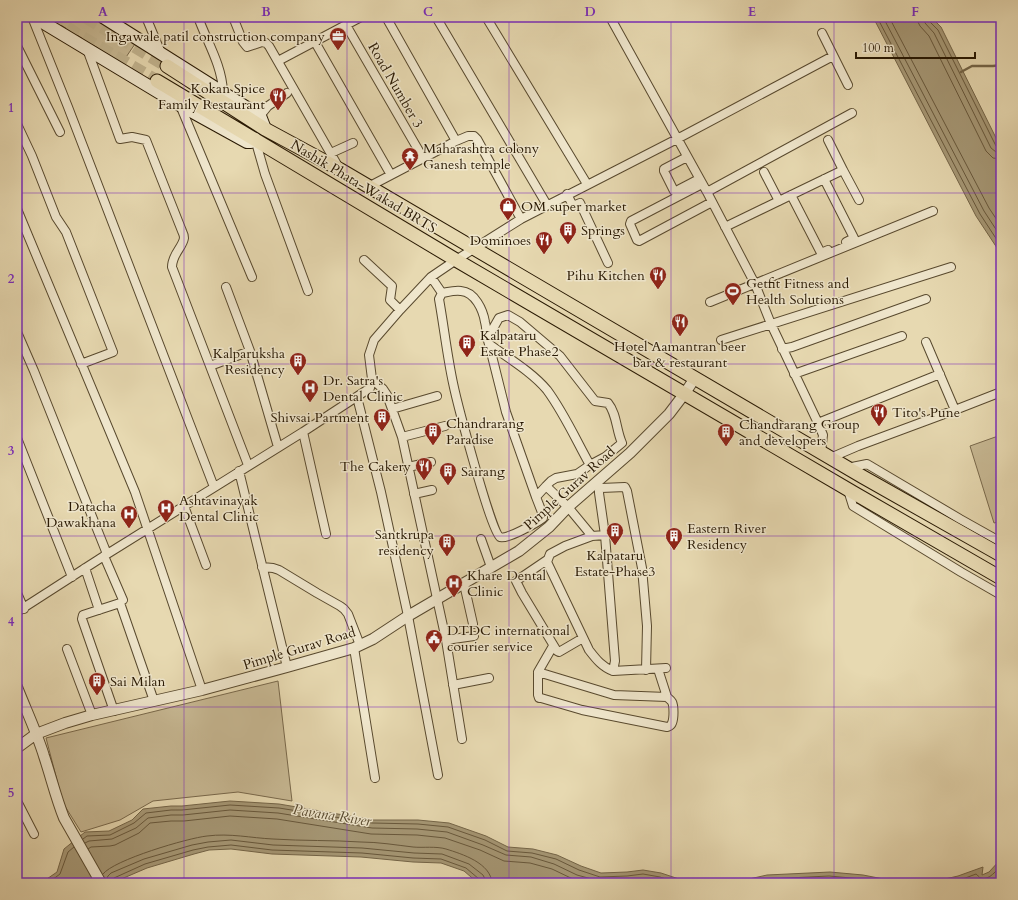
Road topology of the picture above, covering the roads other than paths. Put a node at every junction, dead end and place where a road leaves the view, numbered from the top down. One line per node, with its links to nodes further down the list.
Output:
1 (33, 17): 15 (main road); 105 (street)
2 (103, 17): 16 (main road)
3 (146, 17): 16 (street)
4 (198, 17): 22 (street)
5 (232, 17): 18 (street)
6 (361, 17): 11 (street)
7 (386, 17): 32 (street)
8 (436, 17): 52 (street)
9 (486, 17): 44 (street)
10 (610, 17): 31 (street)
11 (346, 25): 13 (street); 37 (street, Road Number 3)
12 (822, 33): 17 (street)
13 (315, 42): 18 (street); 41 (street)
14 (17, 46): 29 (street)
15 (87, 49): 24 (main road); 80 (street)
16 (161, 54): 22 (main road)
17 (833, 56): 21 (street); 31 (street)
18 (278, 61): 35 (street)
19 (168, 66): 28 (main road)
20 (157, 81): 30 (main road, Nashik Phata-Wakad BRTS)
21 (848, 85)
22 (223, 92): 26 (main road)
23 (287, 93): 26 (street)
24 (180, 104): 30 (main road); 62 (street)
25 (852, 114): 46 (street)
26 (260, 116): 28 (main road)
27 (17, 124): 79 (street)
28 (265, 129): 38 (main road)
29 (60, 132)
30 (255, 139): 59 (main road, Nashik Phata-Wakad BRTS); 66 (street)
31 (677, 139): 36 (street); 44 (street)
32 (456, 140): 37 (street); 55 (street)
33 (828, 140): 39 (street)
34 (353, 143): 35 (street)
35 (331, 153): 38 (street)
36 (687, 156): 43 (street); 43 (street)
37 (423, 158): 41 (street)
38 (339, 169): 45 (main road)
39 (843, 170): 42 (street); 49 (street)
40 (764, 172): 50 (street)
41 (391, 175): 45 (street)
42 (824, 179): 48 (street); 48 (street)
43 (701, 181): 46 (street); 51 (street)
44 (587, 184): 47 (street)
45 (370, 186): 57 (main road)
46 (707, 192): 51 (street)
47 (567, 194): 52 (street); 60 (street)
48 (790, 195): 50 (street)
49 (859, 200)
50 (779, 201): 56 (street)
51 (712, 202): 56 (street)
52 (547, 205): 55 (street)
53 (17, 209): 79 (street)
54 (933, 211): 64 (street)
55 (521, 219): 57 (street)
56 (725, 227): 64 (street)
57 (475, 248): 59 (street); 83 (main road)
58 (364, 260): 70 (street)
59 (456, 260): 63 (street); 86 (main road, Nashik Phata-Wakad BRTS)
60 (608, 263)
61 (951, 267): 71 (street)
62 (252, 277)
63 (431, 278): 67 (street); 70 (street)
64 (755, 284): 69 (street); 71 (street)
65 (226, 287): 78 (street)
66 (308, 291)
67 (442, 293): 75 (street); 109 (street)
68 (926, 299): 77 (street)
69 (710, 302)
70 (400, 310): 84 (street)
71 (771, 324): 74 (street); 77 (street)
72 (17, 332): 118 (street)
73 (902, 336): 81 (street)
74 (721, 340)
75 (488, 341): 100 (street); 100 (street); 109 (street)
76 (926, 342): 82 (street)
77 (782, 349): 81 (street)
78 (250, 351): 80 (street); 96 (street)
79 (81, 364): 112 (street)
80 (210, 366): 99 (street)
81 (794, 374): 91 (street)
82 (940, 374): 90 (street); 91 (street)
83 (695, 378): 86 (street, Pimple Gurav Road); 97 (main road)
84 (372, 379): 87 (street); 89 (street)
85 (1001, 392): 90 (street)
86 (685, 394): 107 (main road, Nashik Phata-Wakad BRTS); 111 (street, Pimple Gurav Road)
87 (357, 396): 93 (street); 134 (street)
88 (437, 396): 89 (street)
89 (392, 408): 94 (street)
90 (955, 410): 97 (street)
91 (818, 423): 97 (street)
92 (445, 426): 94 (street)
93 (303, 432): 96 (street); 113 (street)
94 (402, 437): 101 (street)
95 (17, 438): 125 (street)
96 (278, 447): 99 (street)
97 (826, 455): 102 (main road)
98 (431, 462): 101 (street)
99 (248, 465): 103 (street)
100 (590, 465): 104 (street)
101 (408, 467): 108 (street)
102 (848, 468): 117 (street); 119 (main road)
103 (239, 471): 105 (street); 122 (street)
104 (546, 486): 109 (street); 111 (street)
105 (214, 487): 110 (street)
106 (432, 490): 108 (street)
107 (848, 490): 126 (main road, Nashik Phata-Wakad BRTS); 129 (street)
108 (414, 494): 131 (street)
109 (536, 497)
110 (184, 506): 112 (street); 121 (street)
111 (568, 507): 115 (street); 123 (street, Pimple Gurav Road)
112 (148, 529): 118 (street); 149 (street)
113 (326, 534)
114 (605, 534): 115 (street); 143 (street); 144 (street)
115 (592, 536): 120 (street)
116 (481, 539): 123 (street)
117 (1001, 542)
118 (106, 555): 124 (street); 130 (street)
119 (1001, 555)
120 (547, 560): 137 (street); 139 (street)
121 (206, 565)
122 (262, 567): 140 (street); 142 (street)
123 (491, 567): 127 (street, Pimple Gurav Road)
124 (85, 568): 125 (street); 132 (street)
125 (72, 577): 133 (street)
126 (1001, 578)
127 (464, 584): 131 (street, Pimple Gurav Road); 135 (street)
128 (17, 592): 133 (street)
129 (1001, 595)
130 (123, 600)
131 (437, 600): 134 (street, Pimple Gurav Road); 138 (street)
132 (99, 610): 151 (street); 152 (street)
133 (20, 611)
134 (408, 616): 140 (street, Pimple Gurav Road); 157 (street)
135 (472, 624)
136 (474, 636): 138 (street)
137 (583, 638): 139 (street); 144 (street)
138 (446, 640): 147 (street)
139 (554, 646): 145 (street)
140 (357, 647): 142 (street, Pimple Gurav Road); 158 (street)
141 (67, 649): 153 (street)
142 (287, 667): 149 (street, Pimple Gurav Road)
143 (646, 670): 144 (street); 150 (street)
144 (613, 671)
145 (538, 672): 150 (street); 150 (street)
146 (489, 678): 147 (street)
147 (453, 685): 155 (street)
148 (17, 687): 154 (street)
149 (202, 690): 151 (street, Pimple Gurav Road)
150 (667, 697)
151 (154, 701): 152 (street, Pimple Gurav Road)
152 (114, 711): 153 (street, Pimple Gurav Road)
153 (92, 715): 154 (street, Pimple Gurav Road)
154 (36, 734): 156 (street, Pimple Gurav Road); 161 (street)
155 (462, 739)
156 (17, 748)
157 (438, 776)
158 (375, 778)
159 (17, 801): 160 (street)
160 (34, 834)
161 (101, 883)

